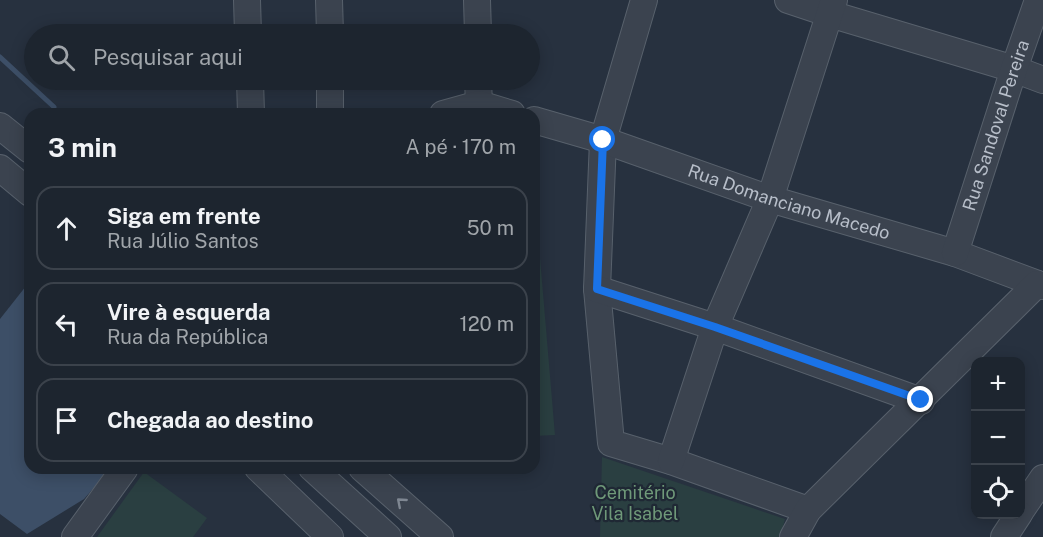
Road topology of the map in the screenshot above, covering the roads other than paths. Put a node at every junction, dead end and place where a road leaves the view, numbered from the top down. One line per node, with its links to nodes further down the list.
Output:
1 (247, 0): 8 (street)
2 (329, 0): 9 (street)
3 (477, 0): 10 (street)
4 (644, 0): 22 (street)
5 (788, 0): 7 (street)
6 (1038, 0): 11 (street, Rua Sandoval Pereira)
7 (832, 7): 11 (street); 26 (street)
8 (248, 24)
9 (330, 24)
10 (478, 24)
11 (1014, 69): 12 (street); 27 (street, Rua Sandoval Pereira)
12 (1043, 80)
13 (250, 90): 16 (street)
14 (330, 90): 17 (street)
15 (479, 92): 18 (street); 19 (street)
16 (250, 108)
17 (330, 108)
18 (453, 108)
19 (503, 108)
20 (540, 122): 22 (street, Rua Domanciano Macedo)
21 (0, 126): 23 (street)
22 (603, 140): 26 (street, Rua Domanciano Macedo); 29 (street)
23 (24, 145)
24 (0, 168): 25 (street)
25 (24, 188)
26 (770, 199): 27 (street, Rua Domanciano Macedo); 30 (street)
27 (955, 253): 28 (street, Rua Domanciano Macedo)
28 (1040, 285): 31 (street)
29 (597, 289): 30 (street); 32 (street)
30 (715, 327): 31 (street); 32 (street)
31 (921, 400): 39 (street)
32 (671, 461): 39 (street)
33 (121, 474): 41 (street)
34 (264, 474): 42 (street)
35 (319, 474): 43 (street)
36 (369, 474): 44 (street, one-way to 36)
37 (1043, 478): 38 (street)
38 (1025, 505)
39 (808, 510): 45 (street)
40 (1016, 519): 46 (street)
41 (75, 537)
42 (330, 537)
43 (388, 537)
44 (440, 537)
45 (793, 537)
46 (1004, 537)

